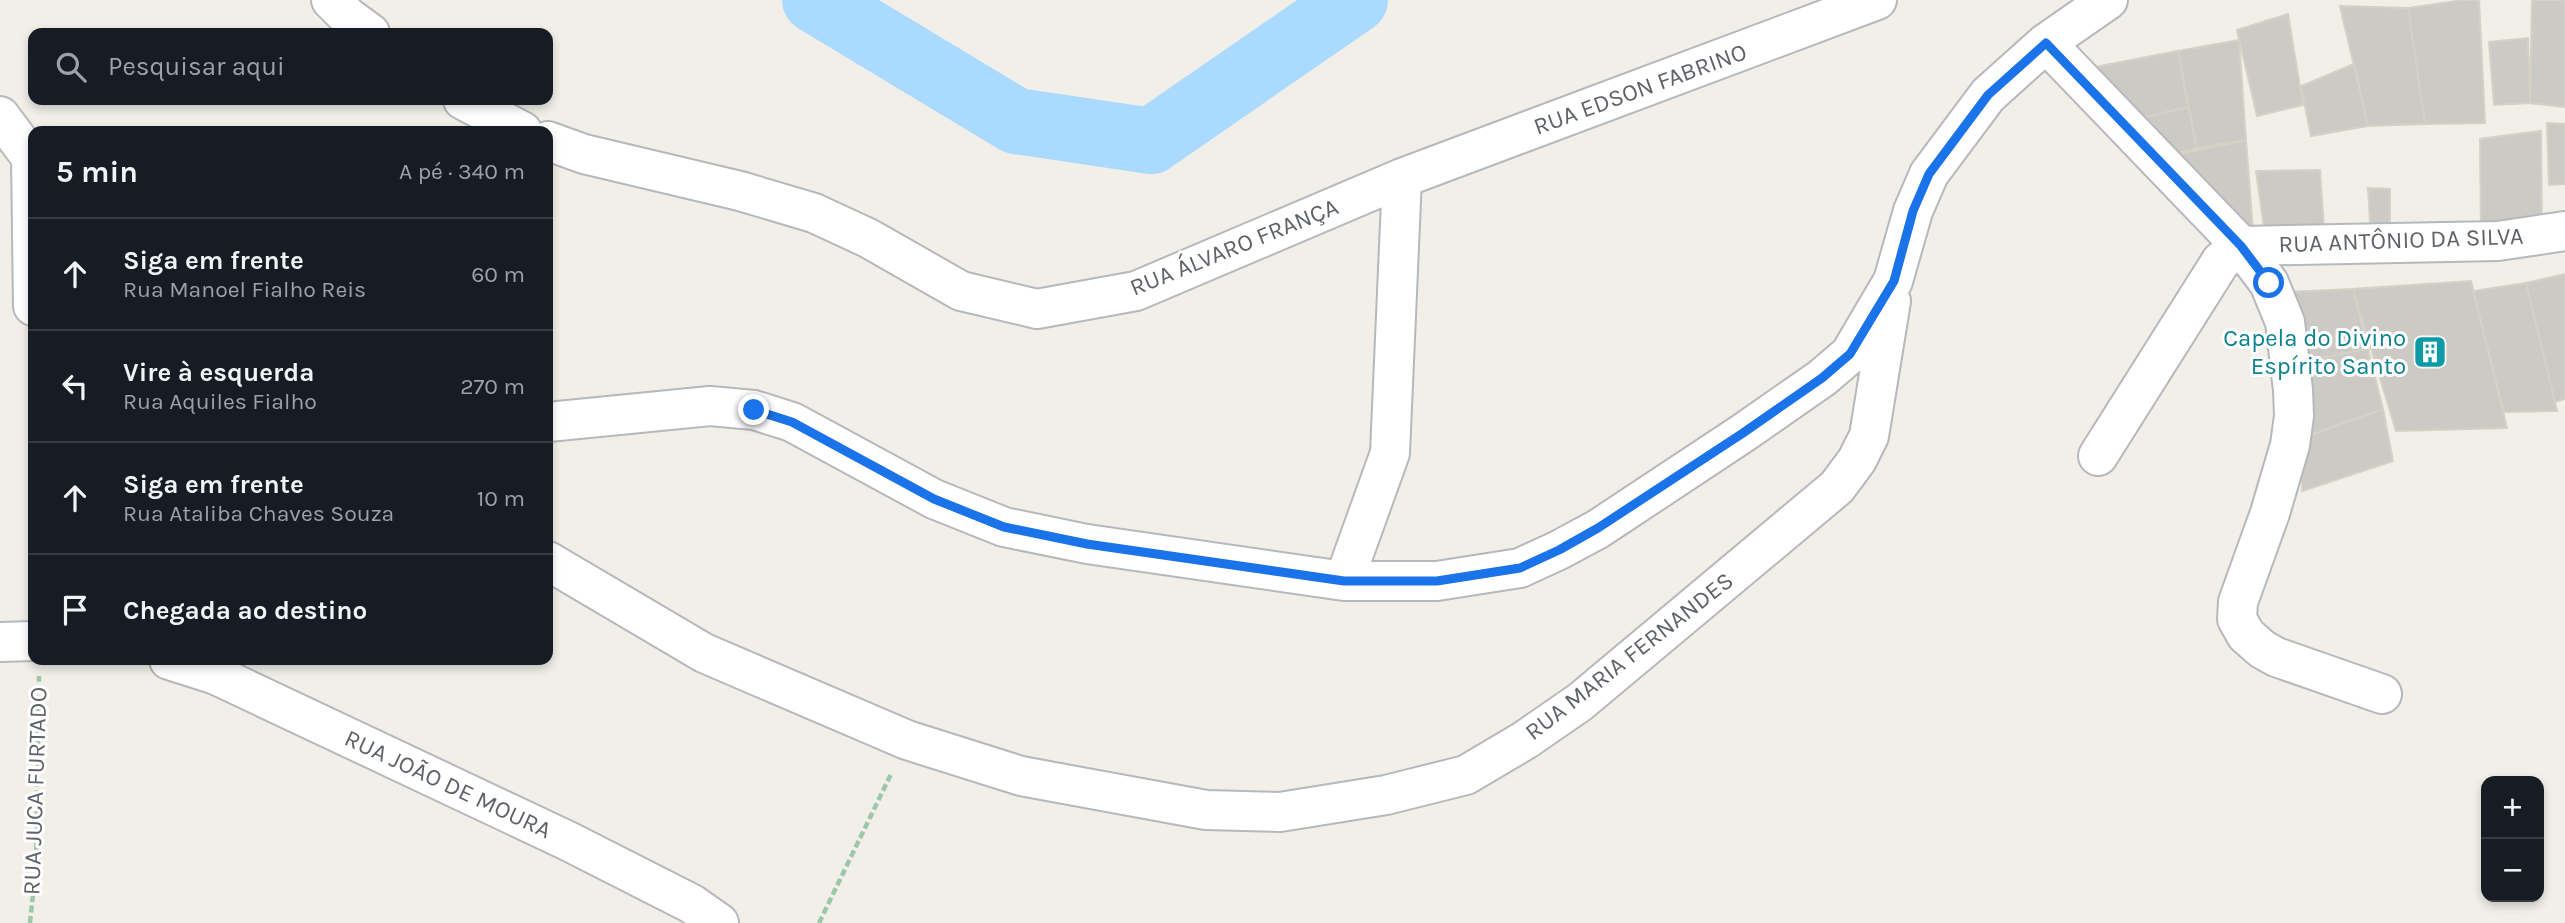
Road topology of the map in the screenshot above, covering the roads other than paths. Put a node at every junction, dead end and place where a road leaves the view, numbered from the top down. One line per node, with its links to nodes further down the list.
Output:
1 (331, 0): 4 (street)
2 (1877, 0): 11 (street, RUA EDSON FABRINO)
3 (2108, 0): 5 (street)
4 (363, 28)
5 (2046, 43): 13 (street); 14 (street)
6 (473, 105): 8 (street)
7 (0, 116): 10 (street)
8 (512, 126)
9 (553, 143): 11 (street, RUA ÁLVARO FRANÇA)
10 (28, 153)
11 (1402, 178): 18 (street)
12 (2565, 231): 13 (street, RUA ANTÔNIO DA SILVA)
13 (2241, 246): 16 (street); 22 (street)
14 (1894, 281): 17 (street, RUA MARIA FERNANDES); 18 (street)
15 (553, 422): 18 (street)
16 (2098, 456)
17 (553, 564)
18 (1344, 581)
19 (0, 642): 20 (street)
20 (28, 654)
21 (185, 665): 23 (street, RUA JOÃO DE MOURA)
22 (2382, 694)
23 (719, 923)

